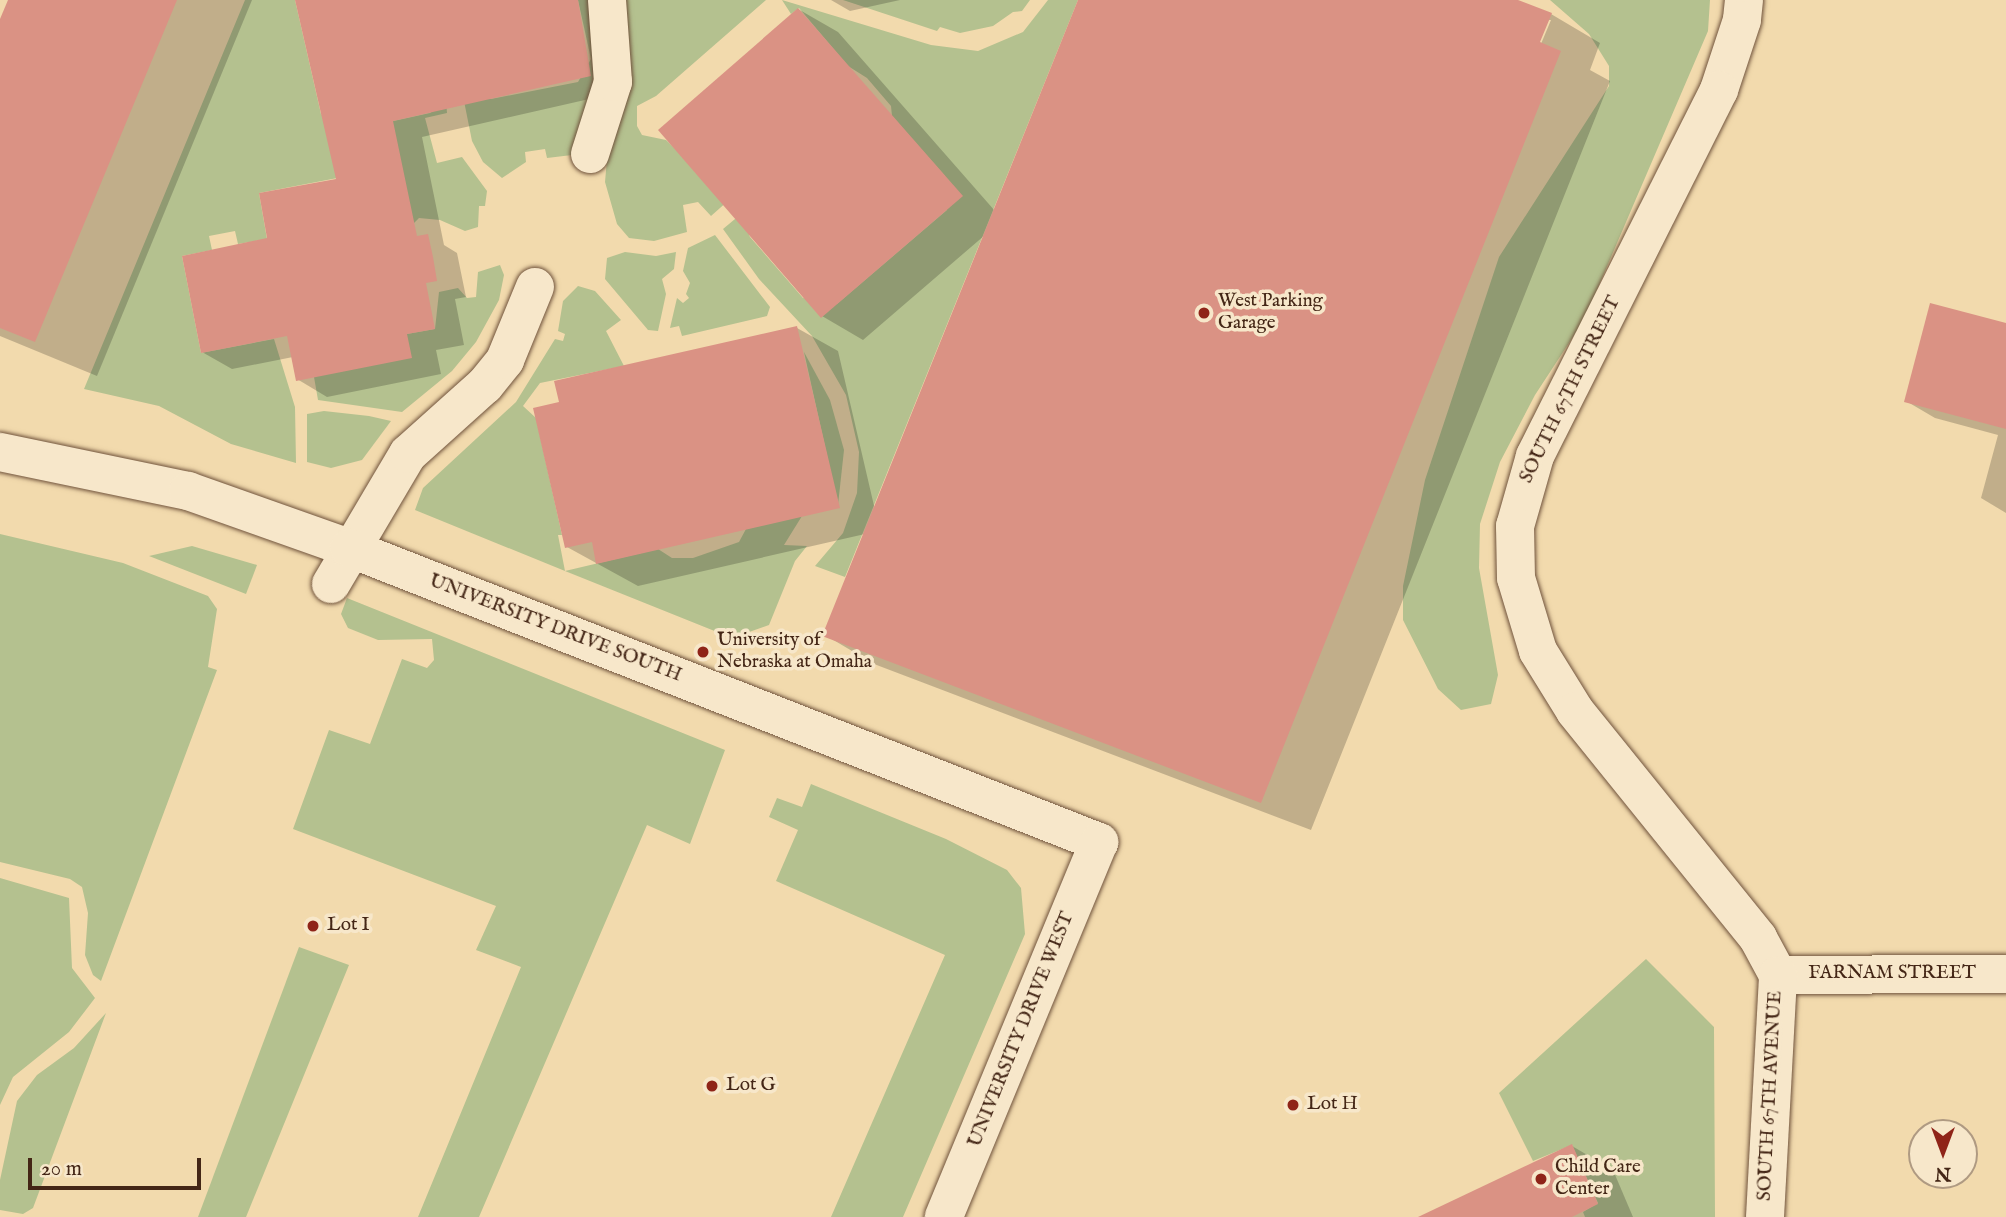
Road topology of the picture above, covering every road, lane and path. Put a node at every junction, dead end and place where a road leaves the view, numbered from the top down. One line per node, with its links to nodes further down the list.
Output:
1 (607, 0): 3 (street)
2 (1744, 0): 10 (street, SOUTH 67TH STREET)
3 (590, 154)
4 (535, 287): 6 (street)
5 (0, 452): 6 (street, UNIVERSITY DRIVE SOUTH)
6 (349, 548): 7 (street); 8 (street, UNIVERSITY DRIVE SOUTH)
7 (331, 584)
8 (1099, 842): 11 (street, UNIVERSITY DRIVE WEST)
9 (2006, 974): 10 (street, FARNAM STREET)
10 (1778, 975): 12 (street, SOUTH 67TH AVENUE)
11 (944, 1217)
12 (1765, 1217)

